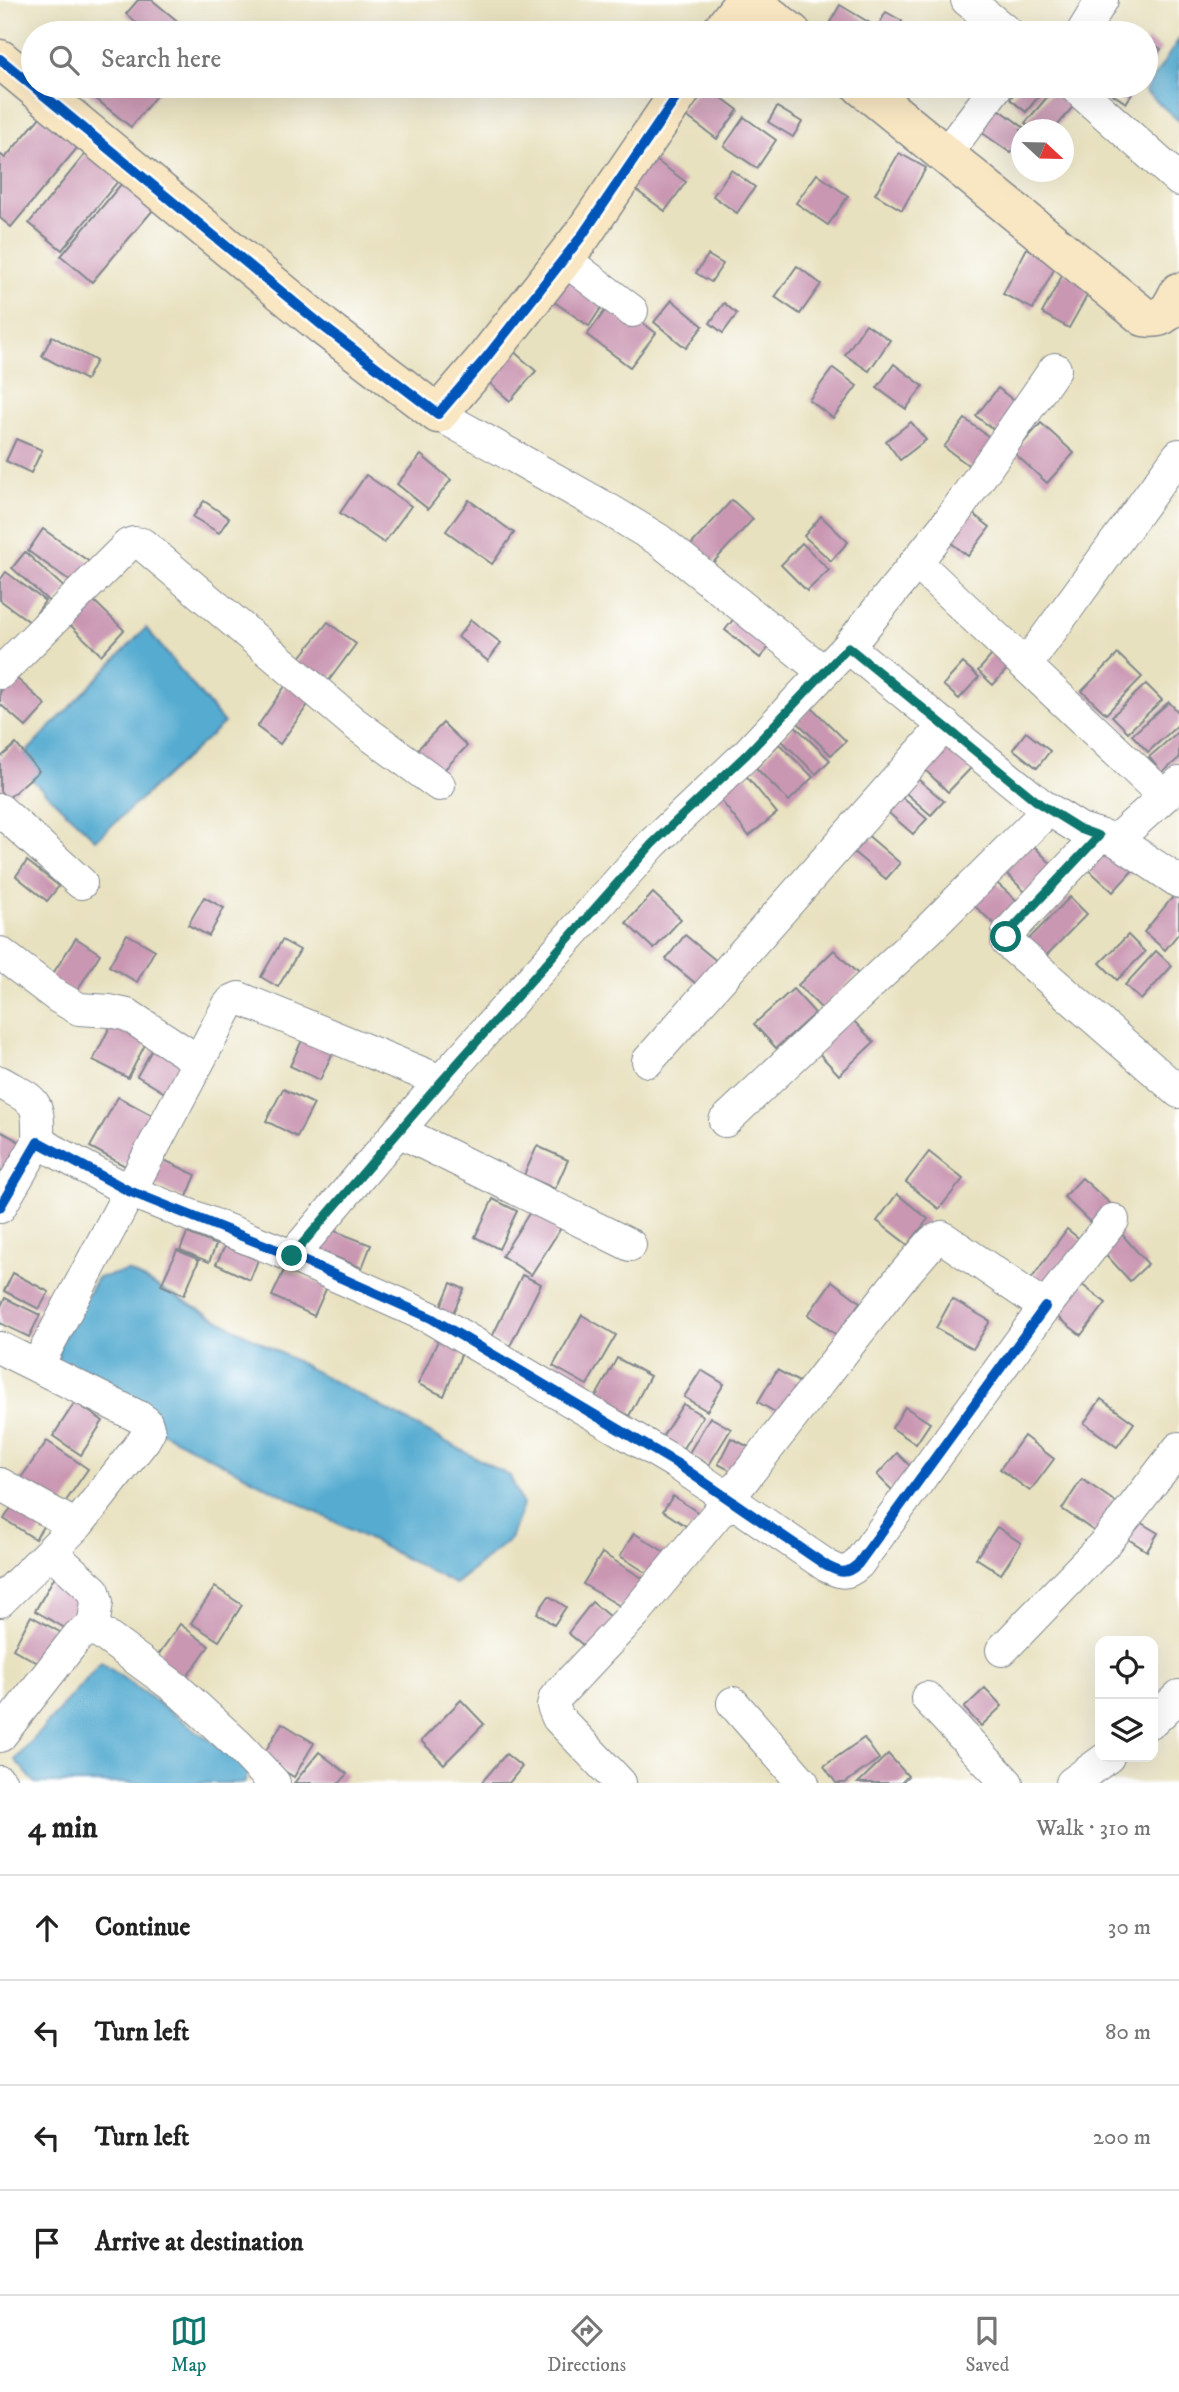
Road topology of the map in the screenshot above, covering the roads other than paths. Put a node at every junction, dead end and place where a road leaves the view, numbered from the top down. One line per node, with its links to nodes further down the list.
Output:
1 (747, 0): 4 (street); 5 (street)
2 (967, 0): 6 (street)
3 (1102, 0): 7 (street)
4 (730, 21)
5 (776, 21)
6 (993, 21)
7 (1089, 21)
8 (0, 59): 9 (street)
9 (21, 76)
10 (47, 98): 21 (street)
11 (676, 98): 17 (street)
12 (875, 98): 15 (street)
13 (988, 98): 15 (street)
14 (1087, 98): 16 (street)
15 (946, 154): 18 (street)
16 (1179, 180)
17 (564, 259): 19 (street); 21 (street)
18 (1179, 292)
19 (632, 312)
20 (1055, 369): 23 (street)
21 (438, 414): 26 (street)
22 (1179, 455): 25 (street)
23 (916, 562): 24 (street); 25 (street)
24 (848, 647): 26 (street); 28 (street)
25 (1026, 665): 30 (street)
26 (824, 672): 40 (street)
27 (0, 673): 29 (street)
28 (945, 725): 32 (street); 38 (street)
29 (439, 785)
30 (1172, 789): 33 (street)
31 (0, 810): 35 (street)
32 (1048, 810): 33 (street); 42 (street)
33 (1107, 838): 34 (street); 41 (street)
34 (1179, 882)
35 (82, 883)
36 (0, 953): 37 (street)
37 (198, 1061): 40 (street); 45 (street)
38 (648, 1061)
39 (0, 1082): 44 (street)
40 (441, 1082): 43 (street)
41 (1179, 1092)
42 (725, 1121)
43 (399, 1131): 48 (street); 49 (street)
44 (38, 1142): 45 (street); 46 (street)
45 (130, 1191): 49 (street); 52 (street)
46 (0, 1207)
47 (1113, 1220): 50 (street)
48 (629, 1245)
49 (292, 1256): 55 (street)
50 (1045, 1307): 55 (street); 55 (street)
51 (0, 1348): 52 (street)
52 (37, 1366): 56 (street)
53 (1179, 1448): 60 (street)
54 (0, 1484): 56 (street)
55 (733, 1502): 68 (street)
56 (76, 1526): 57 (street)
57 (51, 1552): 58 (street); 59 (street)
58 (0, 1601)
59 (93, 1627): 65 (street); 67 (street)
60 (1002, 1650)
61 (1179, 1696): 64 (street)
62 (927, 1698): 70 (street)
63 (733, 1703): 69 (street)
64 (1158, 1716)
65 (0, 1736)
66 (1101, 1762): 71 (street)
67 (274, 1783)
68 (620, 1783)
69 (803, 1783)
70 (1007, 1783)
71 (1072, 1783)

